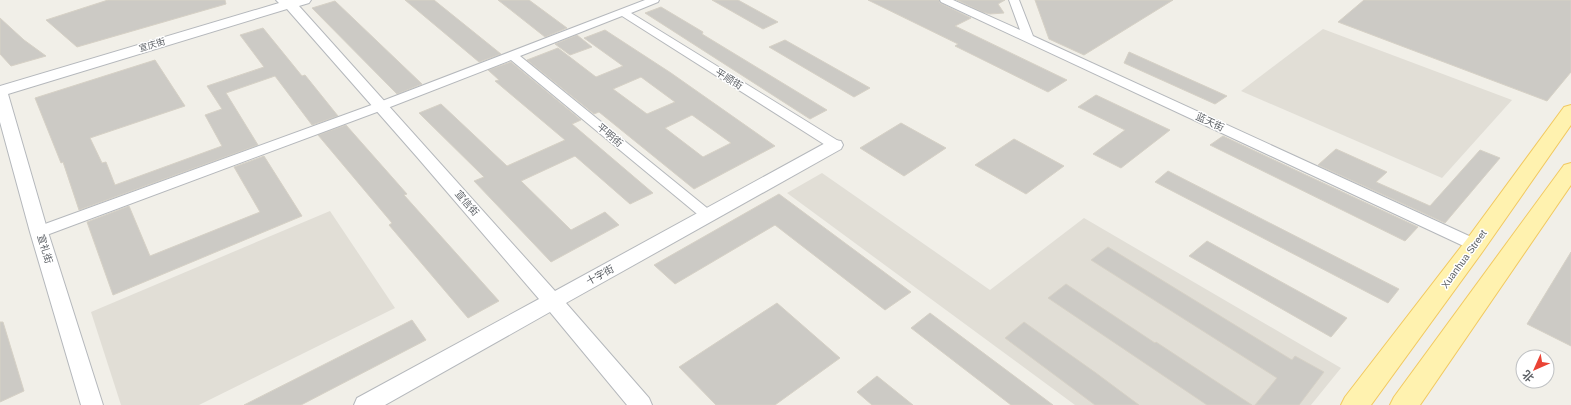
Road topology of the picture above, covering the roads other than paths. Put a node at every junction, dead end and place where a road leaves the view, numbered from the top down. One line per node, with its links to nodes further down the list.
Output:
1 (654, 0): 5 (street)
2 (945, 0): 6 (street, 蓝天街)
3 (1014, 0): 6 (street)
4 (290, 1): 8 (street, 宣庆街); 9 (street, 宣信街)
5 (623, 12): 7 (street); 11 (street, 平顺街)
6 (1028, 38): 15 (street, 蓝天街)
7 (512, 55): 9 (street); 13 (street, 平明街)
8 (0, 92): 14 (street, 宣礼街)
9 (381, 106): 14 (street); 16 (street, 宣信街)
10 (1571, 111): 15 (main road, Xuanhua Street)
11 (835, 145): 13 (street, 十字街)
12 (1571, 170): 21 (main road)
13 (707, 215): 16 (street, 十字街)
14 (39, 232): 18 (street, 宣礼街)
15 (1475, 245): 20 (main road, Xuanhua Street)
16 (553, 301): 17 (street, 十字街); 19 (street, 宣信街)
17 (374, 403)
18 (92, 405)
19 (641, 405)
20 (1355, 405)
21 (1404, 405)

